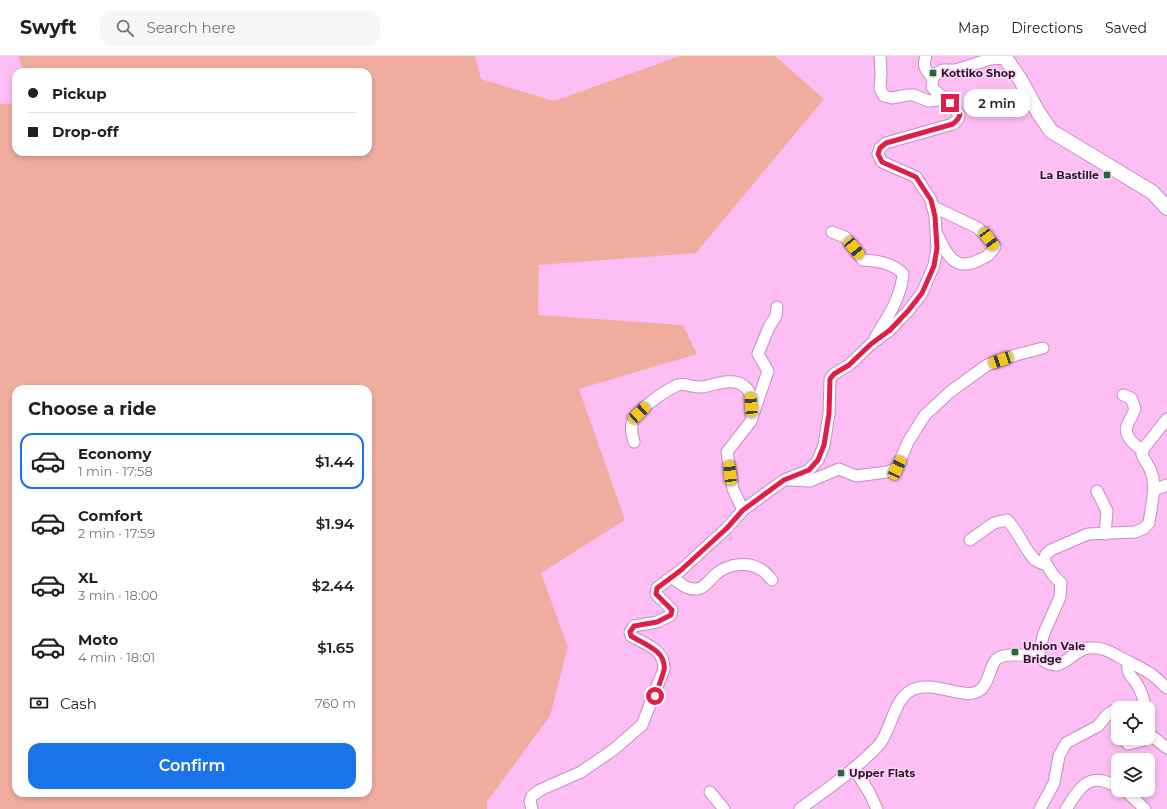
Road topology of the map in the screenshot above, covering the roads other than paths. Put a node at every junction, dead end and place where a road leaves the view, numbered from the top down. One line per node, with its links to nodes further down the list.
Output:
1 (880, 56): 5 (street)
2 (926, 56): 4 (street)
3 (1005, 57): 4 (street); 7 (main road)
4 (933, 78): 5 (street)
5 (946, 99): 6 (street)
6 (932, 206): 9 (street); 9 (street)
7 (1167, 208)
8 (832, 232): 11 (street)
9 (937, 234): 11 (street)
10 (777, 307): 15 (street)
11 (871, 344): 18 (street)
12 (1043, 348): 18 (street)
13 (1123, 396): 17 (street)
14 (1167, 418): 17 (street)
15 (751, 421): 16 (street); 22 (street)
16 (634, 442)
17 (1143, 451): 20 (street)
18 (784, 480): 22 (street)
19 (1167, 486): 20 (street)
20 (1154, 490): 23 (street)
21 (1097, 491): 23 (street)
22 (743, 510): 26 (street)
23 (1105, 534): 25 (street)
24 (970, 540): 25 (street)
25 (1047, 565): 28 (street)
26 (672, 577): 27 (street); 39 (street)
27 (772, 580)
28 (1038, 656): 29 (street); 35 (street)
29 (1129, 662): 30 (street); 31 (street)
30 (1167, 688)
31 (1144, 701)
32 (1111, 712): 43 (street)
33 (1155, 739): 34 (street)
34 (1167, 748)
35 (854, 768): 41 (street); 42 (street)
36 (1111, 784): 44 (street)
37 (710, 792): 40 (street)
38 (1133, 797): 45 (street)
39 (532, 809)
40 (724, 809)
41 (800, 809)
42 (877, 809)
43 (1040, 809)
44 (1066, 809)
45 (1146, 809)

